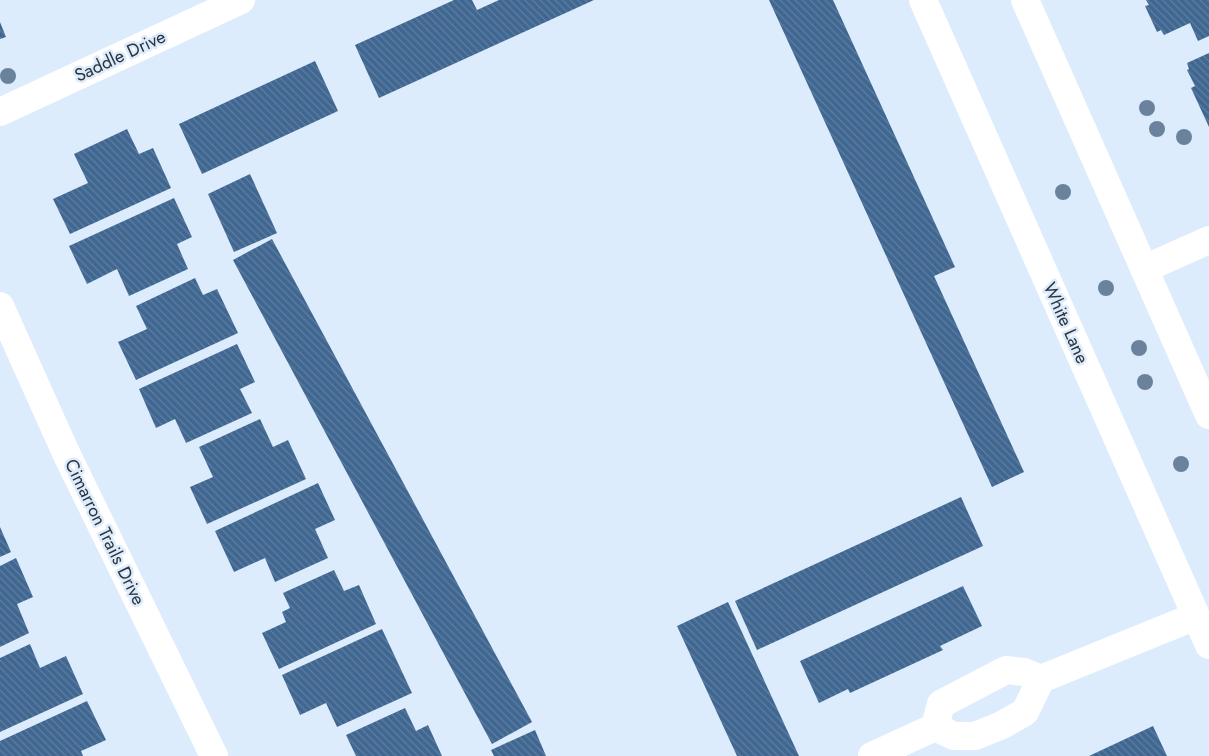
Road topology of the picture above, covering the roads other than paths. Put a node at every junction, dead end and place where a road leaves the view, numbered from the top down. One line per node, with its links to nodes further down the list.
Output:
1 (241, 0): 4 (main road, Saddle Drive)
2 (923, 0): 9 (main road, White Lane)
3 (1025, 0): 6 (main road)
4 (0, 112)
5 (1209, 240): 6 (main road)
6 (1144, 269): 8 (main road)
7 (0, 306): 12 (main road, Cimarron Trails Drive)
8 (1209, 415)
9 (1205, 636): 10 (main road)
10 (1041, 679): 11 (main road); 11 (main road)
11 (935, 727): 13 (main road)
12 (214, 756)
13 (872, 756)

